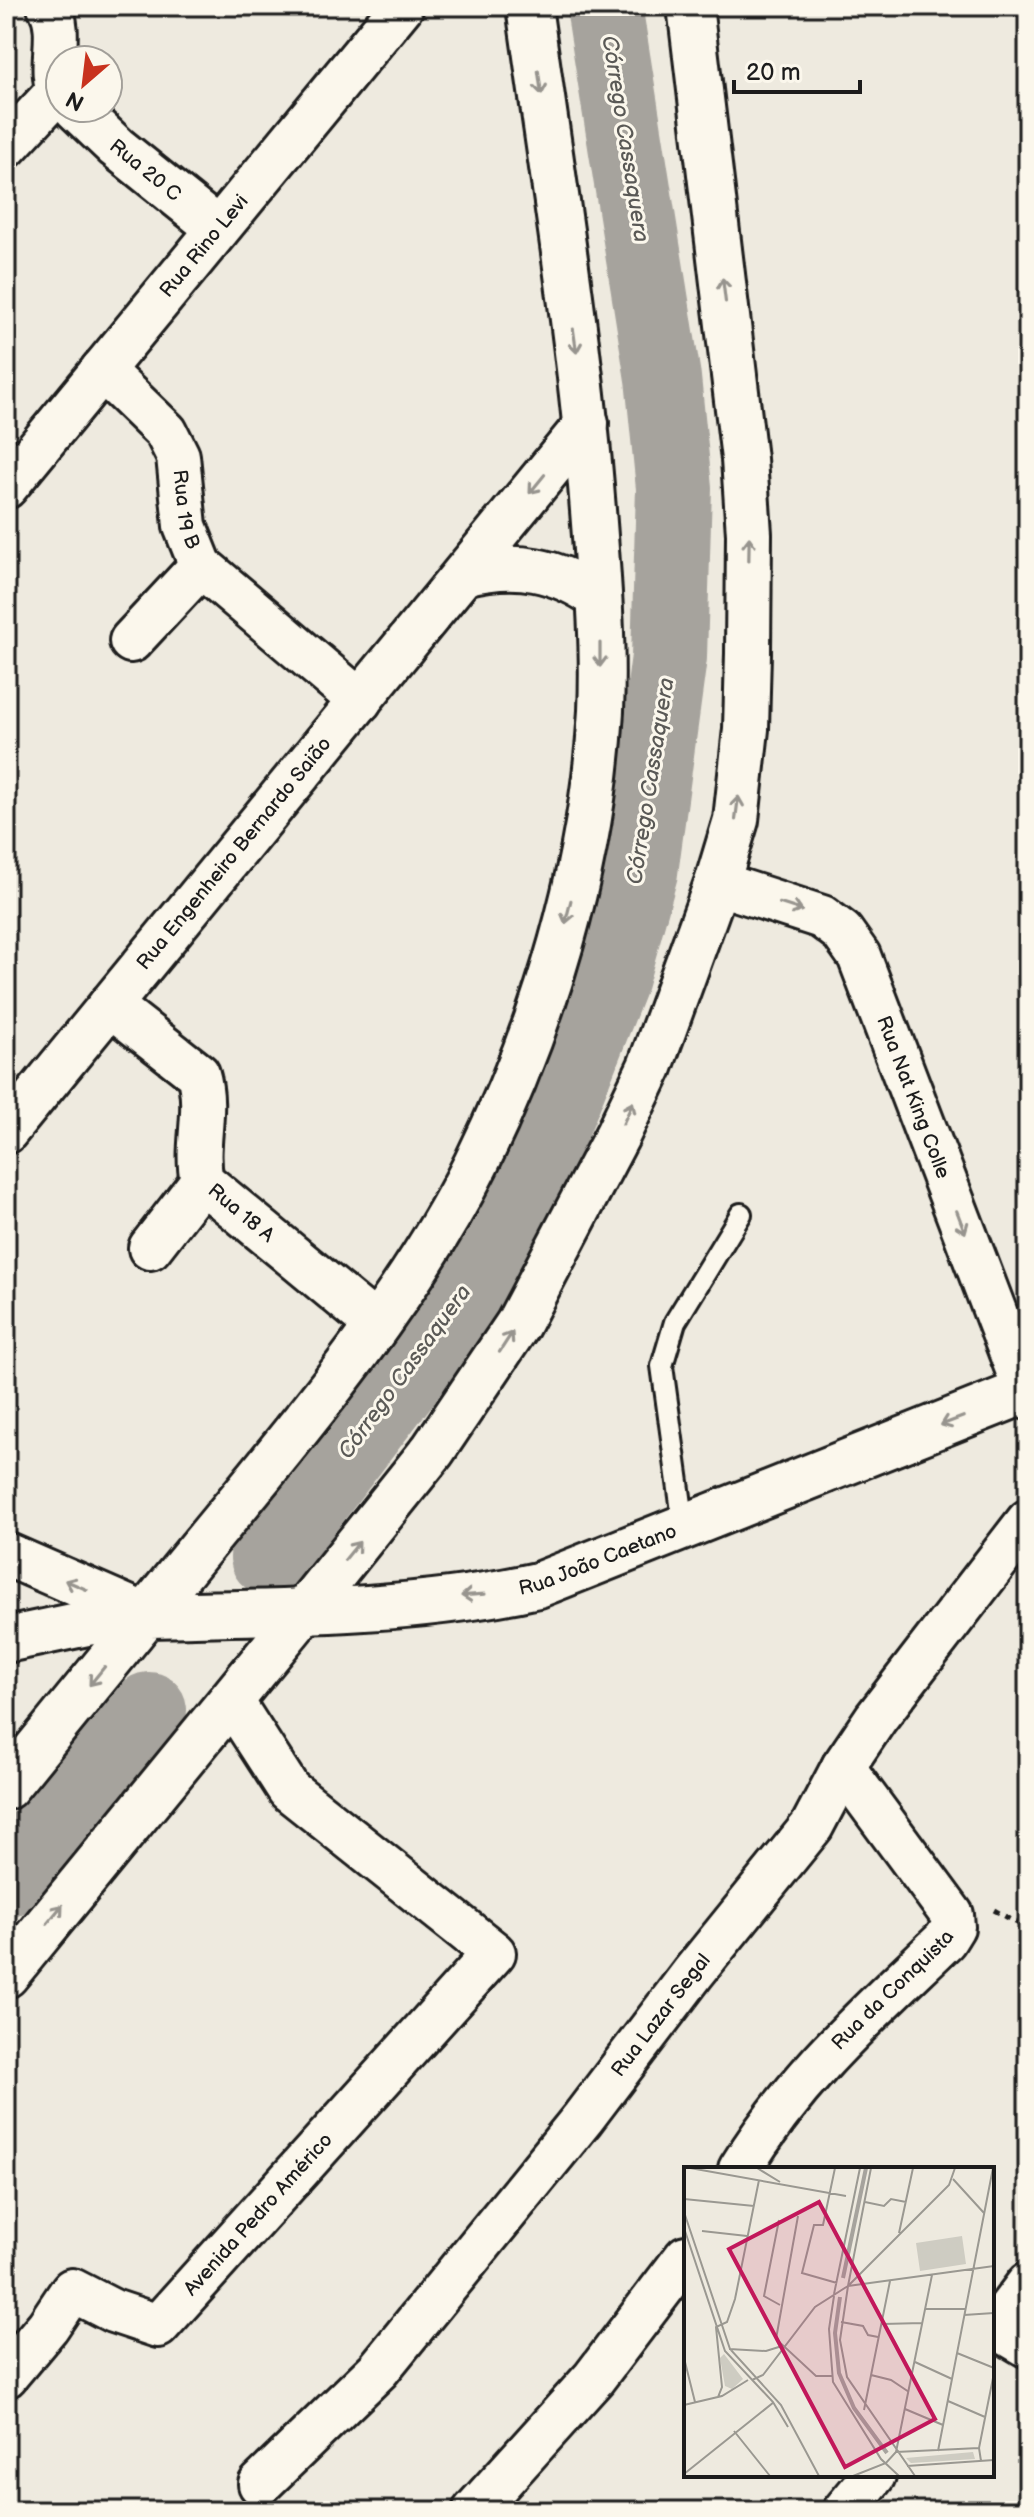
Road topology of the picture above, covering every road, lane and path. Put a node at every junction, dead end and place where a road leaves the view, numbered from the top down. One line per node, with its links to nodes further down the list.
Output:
1 (49, 6): 5 (street)
2 (402, 6): 9 (street, Rua Rino Levi)
3 (529, 6): 11 (street, one-way to 11)
4 (690, 6): 18 (street, one-way to 4)
5 (59, 44)
6 (44, 115): 8 (street)
7 (92, 124): 9 (street, Rua 20 C)
8 (6, 147)
9 (218, 229): 10 (street, Rua Rino Levi)
10 (102, 370): 12 (street, Rua Rino Levi); 13 (street, Rua 19 B)
11 (587, 423): 14 (street, Rua Engenheiro Bernardo Saião, one-way to 14); 15 (street)
12 (6, 487)
13 (201, 566): 16 (street); 17 (street, Rua 19 B)
14 (464, 574): 15 (street); 17 (street, Rua Engenheiro Bernardo Saião)
15 (600, 599): 24 (street, one-way to 24)
16 (131, 641)
17 (360, 701): 19 (street, Rua Engenheiro Bernardo Saião)
18 (717, 883): 25 (street, Rua Nat King Colle, one-way to 25); 29 (street, one-way to 18)
19 (110, 1005): 20 (street, Rua Engenheiro Bernardo Saião); 21 (street, Rua 18 A)
20 (10, 1118)
21 (202, 1181): 23 (street); 24 (street, Rua 18 A)
22 (741, 1214): 27 (lane)
23 (150, 1248)
24 (375, 1324): 30 (street)
25 (1027, 1394): 27 (street, Rua João Caetano, one-way to 27)
26 (1028, 1521): 33 (street, Rua Lazar Segal)
27 (684, 1526): 29 (street, Rua João Caetano, one-way to 29)
28 (6, 1554): 30 (street, one-way to 28)
29 (303, 1612): 30 (street, Rua João Caetano); 32 (street)
30 (146, 1615): 31 (street, Rua João Caetano); 34 (street, one-way to 34)
31 (6, 1640)
32 (231, 1700): 35 (street, one-way to 32); 40 (street, Avenida Pedro Américo)
33 (843, 1767): 36 (street, Rua da Conquista); 42 (street, Rua Lazar Segal)
34 (6, 1787)
35 (6, 1975)
36 (741, 2167)
37 (684, 2260): 43 (street)
38 (1028, 2284): 39 (street)
39 (1005, 2335)
40 (6, 2376)
41 (872, 2477): 44 (street)
42 (260, 2484)
43 (474, 2511)
44 (844, 2511)

